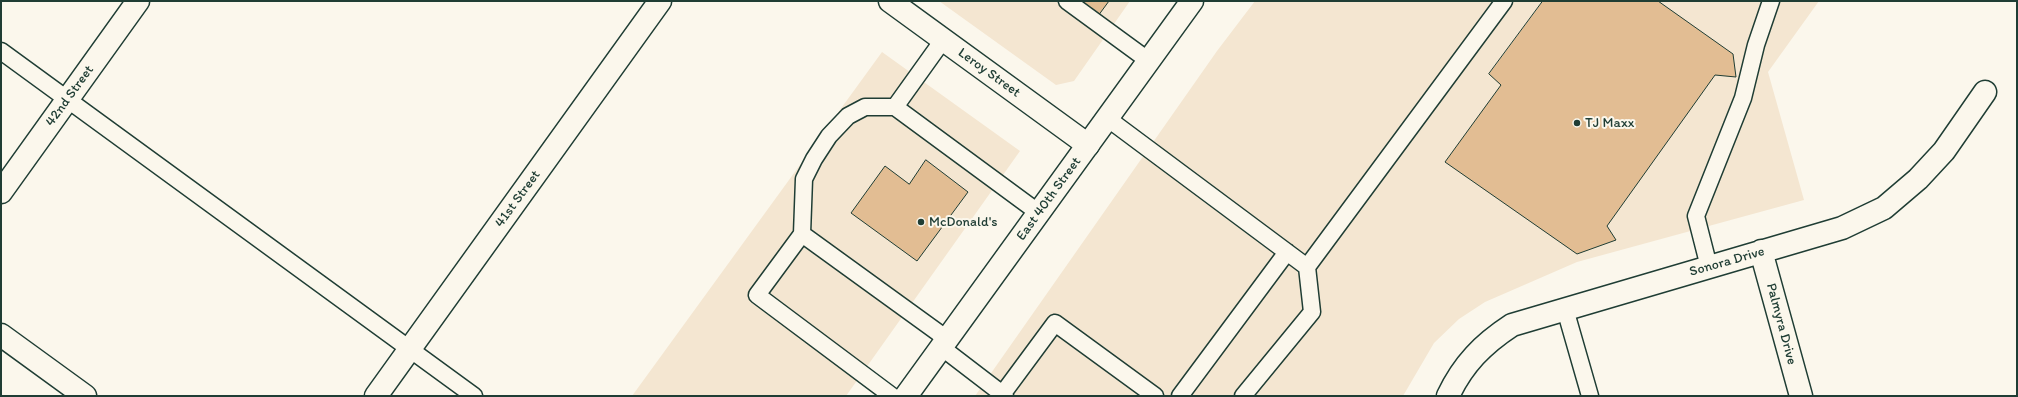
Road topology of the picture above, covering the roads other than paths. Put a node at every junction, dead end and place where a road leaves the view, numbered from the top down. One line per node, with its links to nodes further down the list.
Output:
1 (138, 1): 12 (street, 42nd Street)
2 (660, 1): 26 (street, 41st Street)
3 (890, 1): 8 (street, Leroy Street)
4 (1067, 1): 10 (lane)
5 (1192, 1): 10 (street, East 40th Street)
6 (1504, 1): 21 (lane)
7 (1771, 1): 22 (lane)
8 (943, 40): 13 (lane); 15 (street, Leroy Street)
9 (1, 51): 12 (lane)
10 (1149, 61): 14 (street, East 40th Street)
11 (1985, 92): 19 (street, Sonora Drive)
12 (67, 99): 16 (street, 42nd Street); 26 (lane)
13 (895, 107): 17 (lane); 18 (lane)
14 (1107, 118): 15 (street, East 40th Street); 20 (lane)
15 (1088, 145): 17 (street, East 40th Street)
16 (1, 192)
17 (1039, 213): 25 (street, East 40th Street)
18 (802, 234): 25 (lane); 31 (lane)
19 (1761, 251): 22 (street, Sonora Drive); 38 (street, Palmyra Drive)
20 (1287, 252): 21 (lane); 34 (lane)
21 (1307, 267): 35 (lane)
22 (1709, 267): 23 (street, Sonora Drive)
23 (1565, 309): 36 (street, Sonora Drive); 37 (lane)
24 (1, 335): 28 (street)
25 (944, 343): 27 (lane); 32 (street, East 40th Street)
26 (410, 349): 29 (street, 41st Street); 30 (lane)
27 (1003, 395): 33 (lane)
28 (85, 396)
29 (376, 396)
30 (474, 396)
31 (892, 396)
32 (906, 396)
33 (1155, 396)
34 (1180, 396)
35 (1243, 396)
36 (1448, 396)
37 (1590, 396)
38 (1801, 396)

